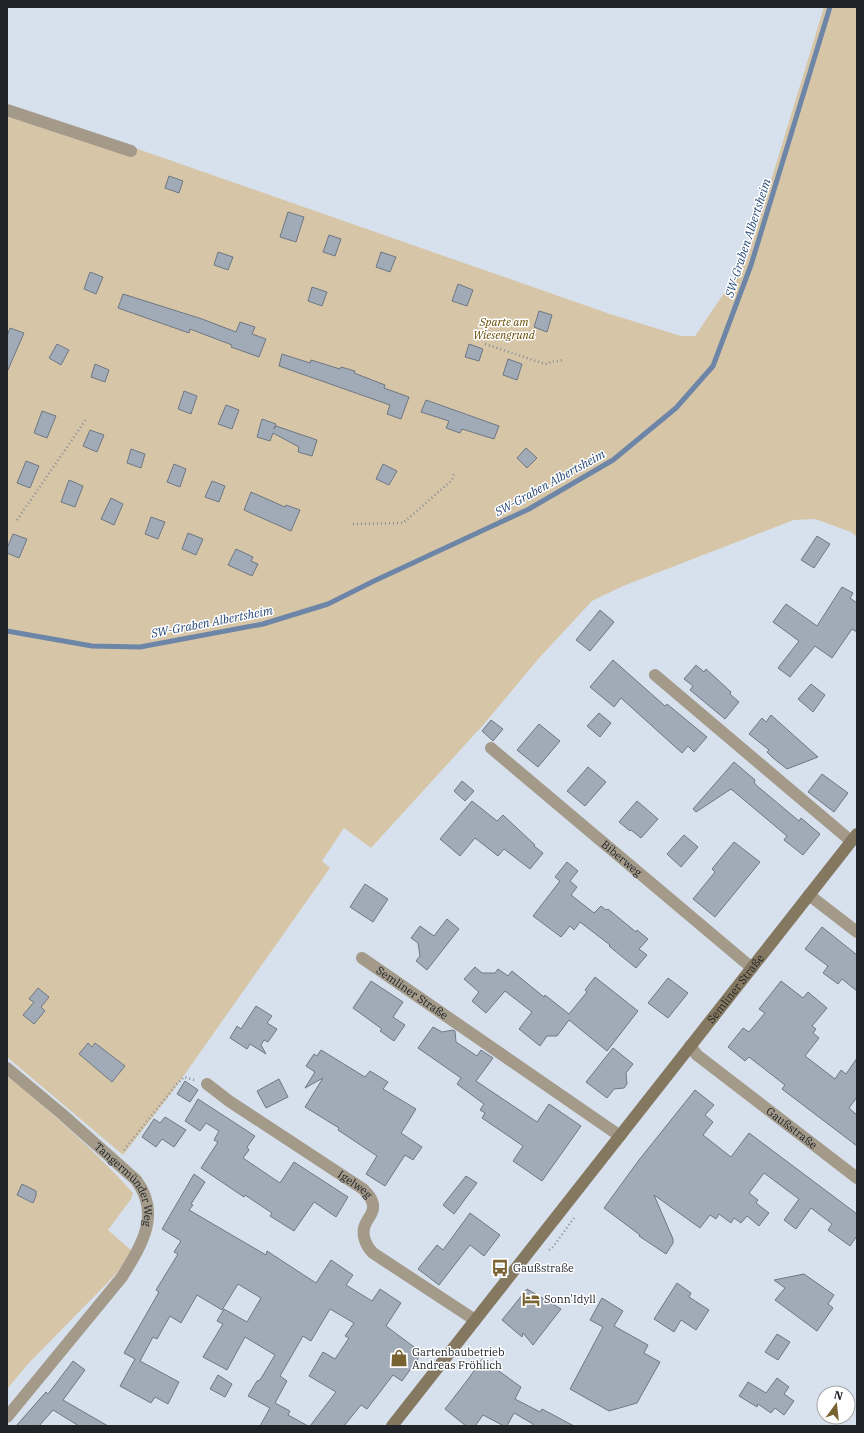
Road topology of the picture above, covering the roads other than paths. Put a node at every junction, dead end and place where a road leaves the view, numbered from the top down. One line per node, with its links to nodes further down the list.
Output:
1 (7, 110): 2 (street)
2 (131, 151)
3 (655, 675): 5 (street, Semliner Straße)
4 (491, 748): 9 (street, Biberweg)
5 (854, 838): 6 (street, Semliner Straße)
6 (809, 894): 7 (street); 9 (street, Semliner Straße)
7 (857, 932)
8 (362, 958): 13 (street, Semliner Straße)
9 (752, 968): 10 (street, Semliner Straße)
10 (690, 1046): 13 (street, Semliner Straße); 14 (street, Gaußstraße)
11 (7, 1068): 16 (street, Tangermünder Weg)
12 (207, 1084): 15 (street, Igelweg)
13 (620, 1136): 15 (street, Semliner Straße)
14 (857, 1178)
15 (475, 1320): 17 (street, Semliner Straße)
16 (7, 1417)
17 (392, 1426)

